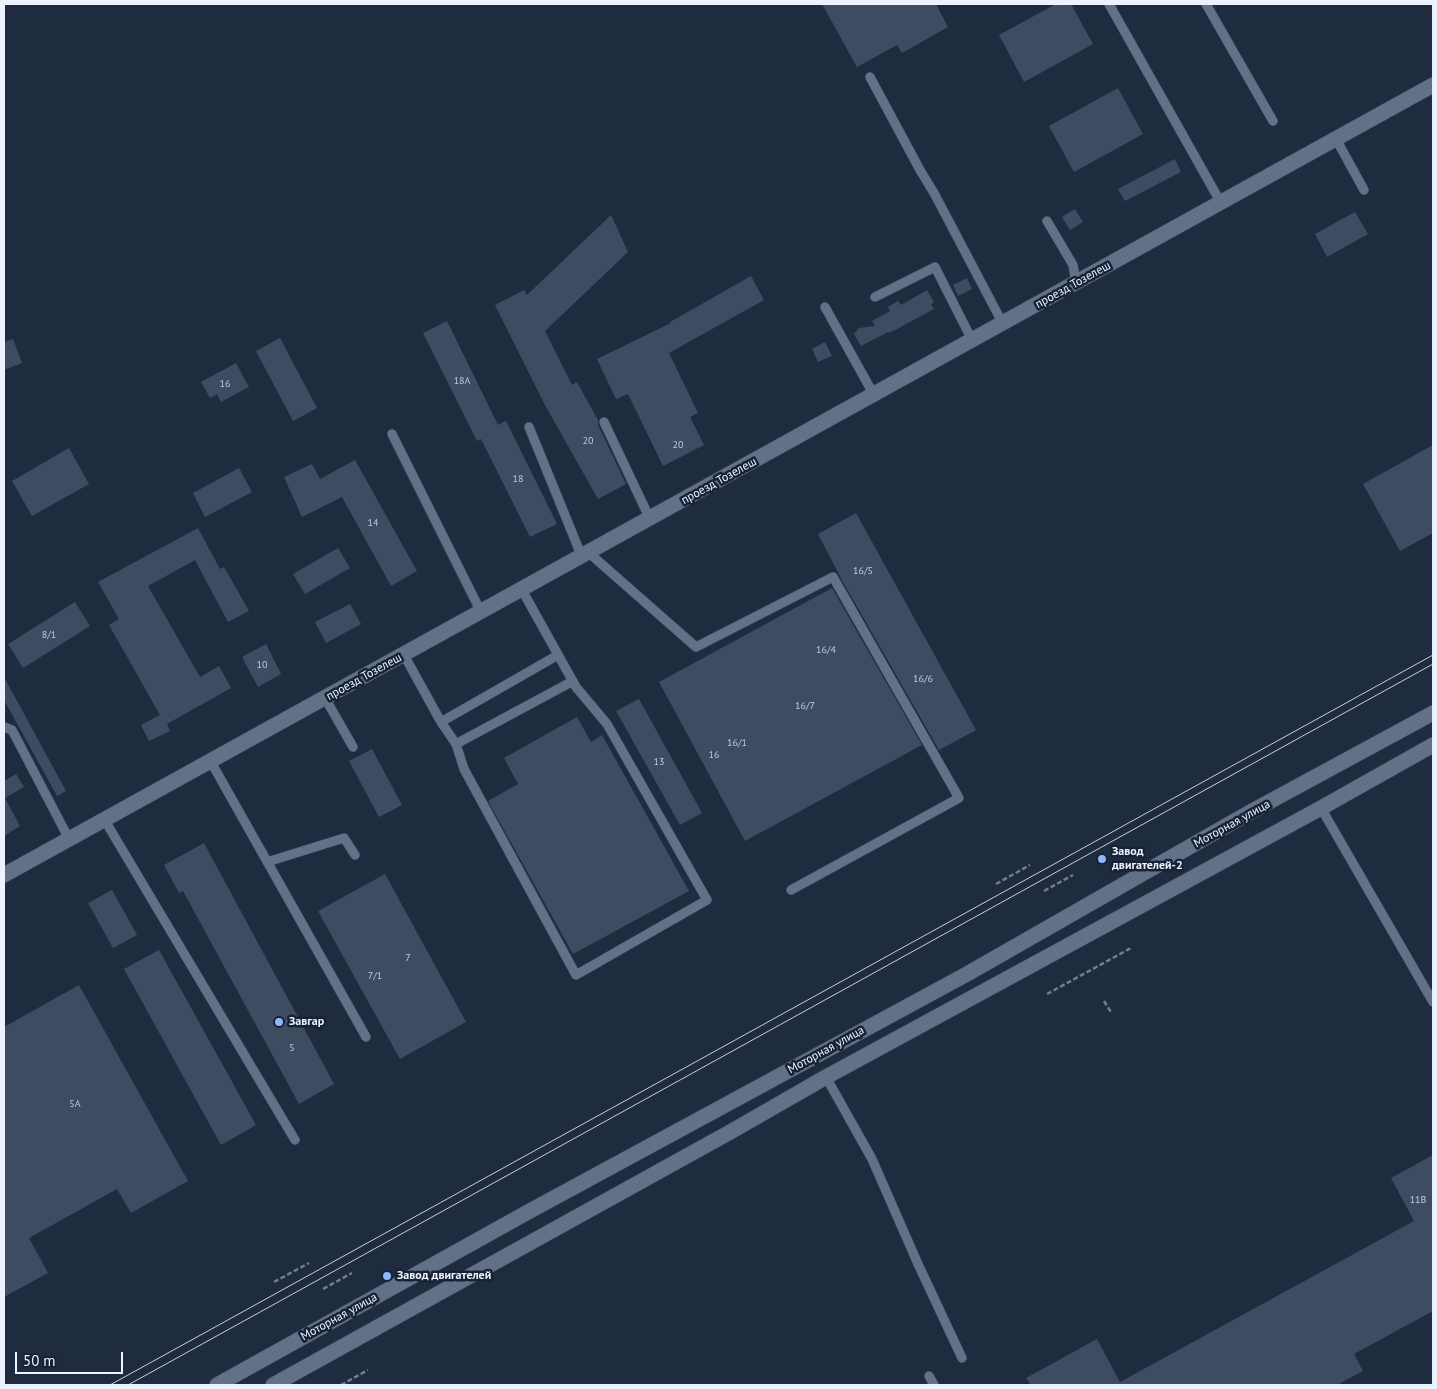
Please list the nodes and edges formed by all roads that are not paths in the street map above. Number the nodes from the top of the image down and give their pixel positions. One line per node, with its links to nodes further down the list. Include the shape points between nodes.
1 (1109, 4): 8 (lane)
2 (1206, 4): 5 (lane)
3 (870, 76): 13 (lane)
4 (1433, 85): 6 (main road, проезд Тозелеш)
5 (1273, 121)
6 (1336, 139): 7 (lane); 8 (main road, проезд Тозелеш)
7 (1364, 190)
8 (1221, 203): 10 (main road, проезд Тозелеш)
9 (1046, 221): 10 (lane, via 1073,265)
10 (1076, 283): 13 (main road, проезд Тозелеш)
11 (875, 297): 14 (lane, via 935,267)
12 (825, 307): 15 (lane)
13 (1003, 324): 14 (main road, проезд Тозелеш)
14 (972, 340): 15 (main road, проезд Тозелеш)
15 (874, 395): 19 (main road, проезд Тозелеш)
16 (604, 422): 19 (lane)
17 (529, 427): 20 (lane)
18 (392, 434): 22 (lane)
19 (650, 519): 20 (main road, проезд Тозелеш)
20 (585, 555): 21 (main road, проезд Тозелеш); 40 (lane, via 696,647 833,577 959,798)
21 (522, 590): 22 (main road, проезд Тозелеш); 24 (lane)
22 (481, 612): 23 (main road, проезд Тозелеш)
23 (404, 655): 26 (main road, проезд Тозелеш); 28 (lane)
24 (558, 655): 25 (lane); 28 (lane)
25 (573, 681): 30 (lane); 30 (lane, via 607,724 707,900 576,975 464,769)
26 (326, 698): 32 (lane); 33 (main road, проезд Тозелеш)
27 (1433, 713): 44 (main road, Моторная улица)
28 (442, 722): 30 (lane)
29 (4, 727): 36 (lane, via 12,730)
30 (456, 744)
31 (1433, 745): 34 (main road, Моторная улица)
32 (353, 747)
33 (211, 762): 35 (main road, проезд Тозелеш); 38 (lane)
34 (1321, 808): 41 (lane, via 1388,932); 43 (main road, Моторная улица)
35 (104, 819): 36 (main road, проезд Тозелеш); 46 (lane)
36 (69, 838): 39 (main road, проезд Тозелеш)
37 (355, 855): 38 (lane, via 344,838)
38 (267, 862): 42 (lane)
39 (4, 875)
40 (791, 890)
41 (1433, 1002)
42 (366, 1037)
43 (826, 1077): 45 (main road, Моторная улица); 47 (lane, via 872,1160)
44 (720, 1108): 45 (main road); 49 (main road, Моторная улица)
45 (732, 1131): 50 (main road, Моторная улица)
46 (295, 1140)
47 (962, 1358)
48 (929, 1376): 51 (lane)
49 (217, 1385)
50 (273, 1385)
51 (934, 1385)

